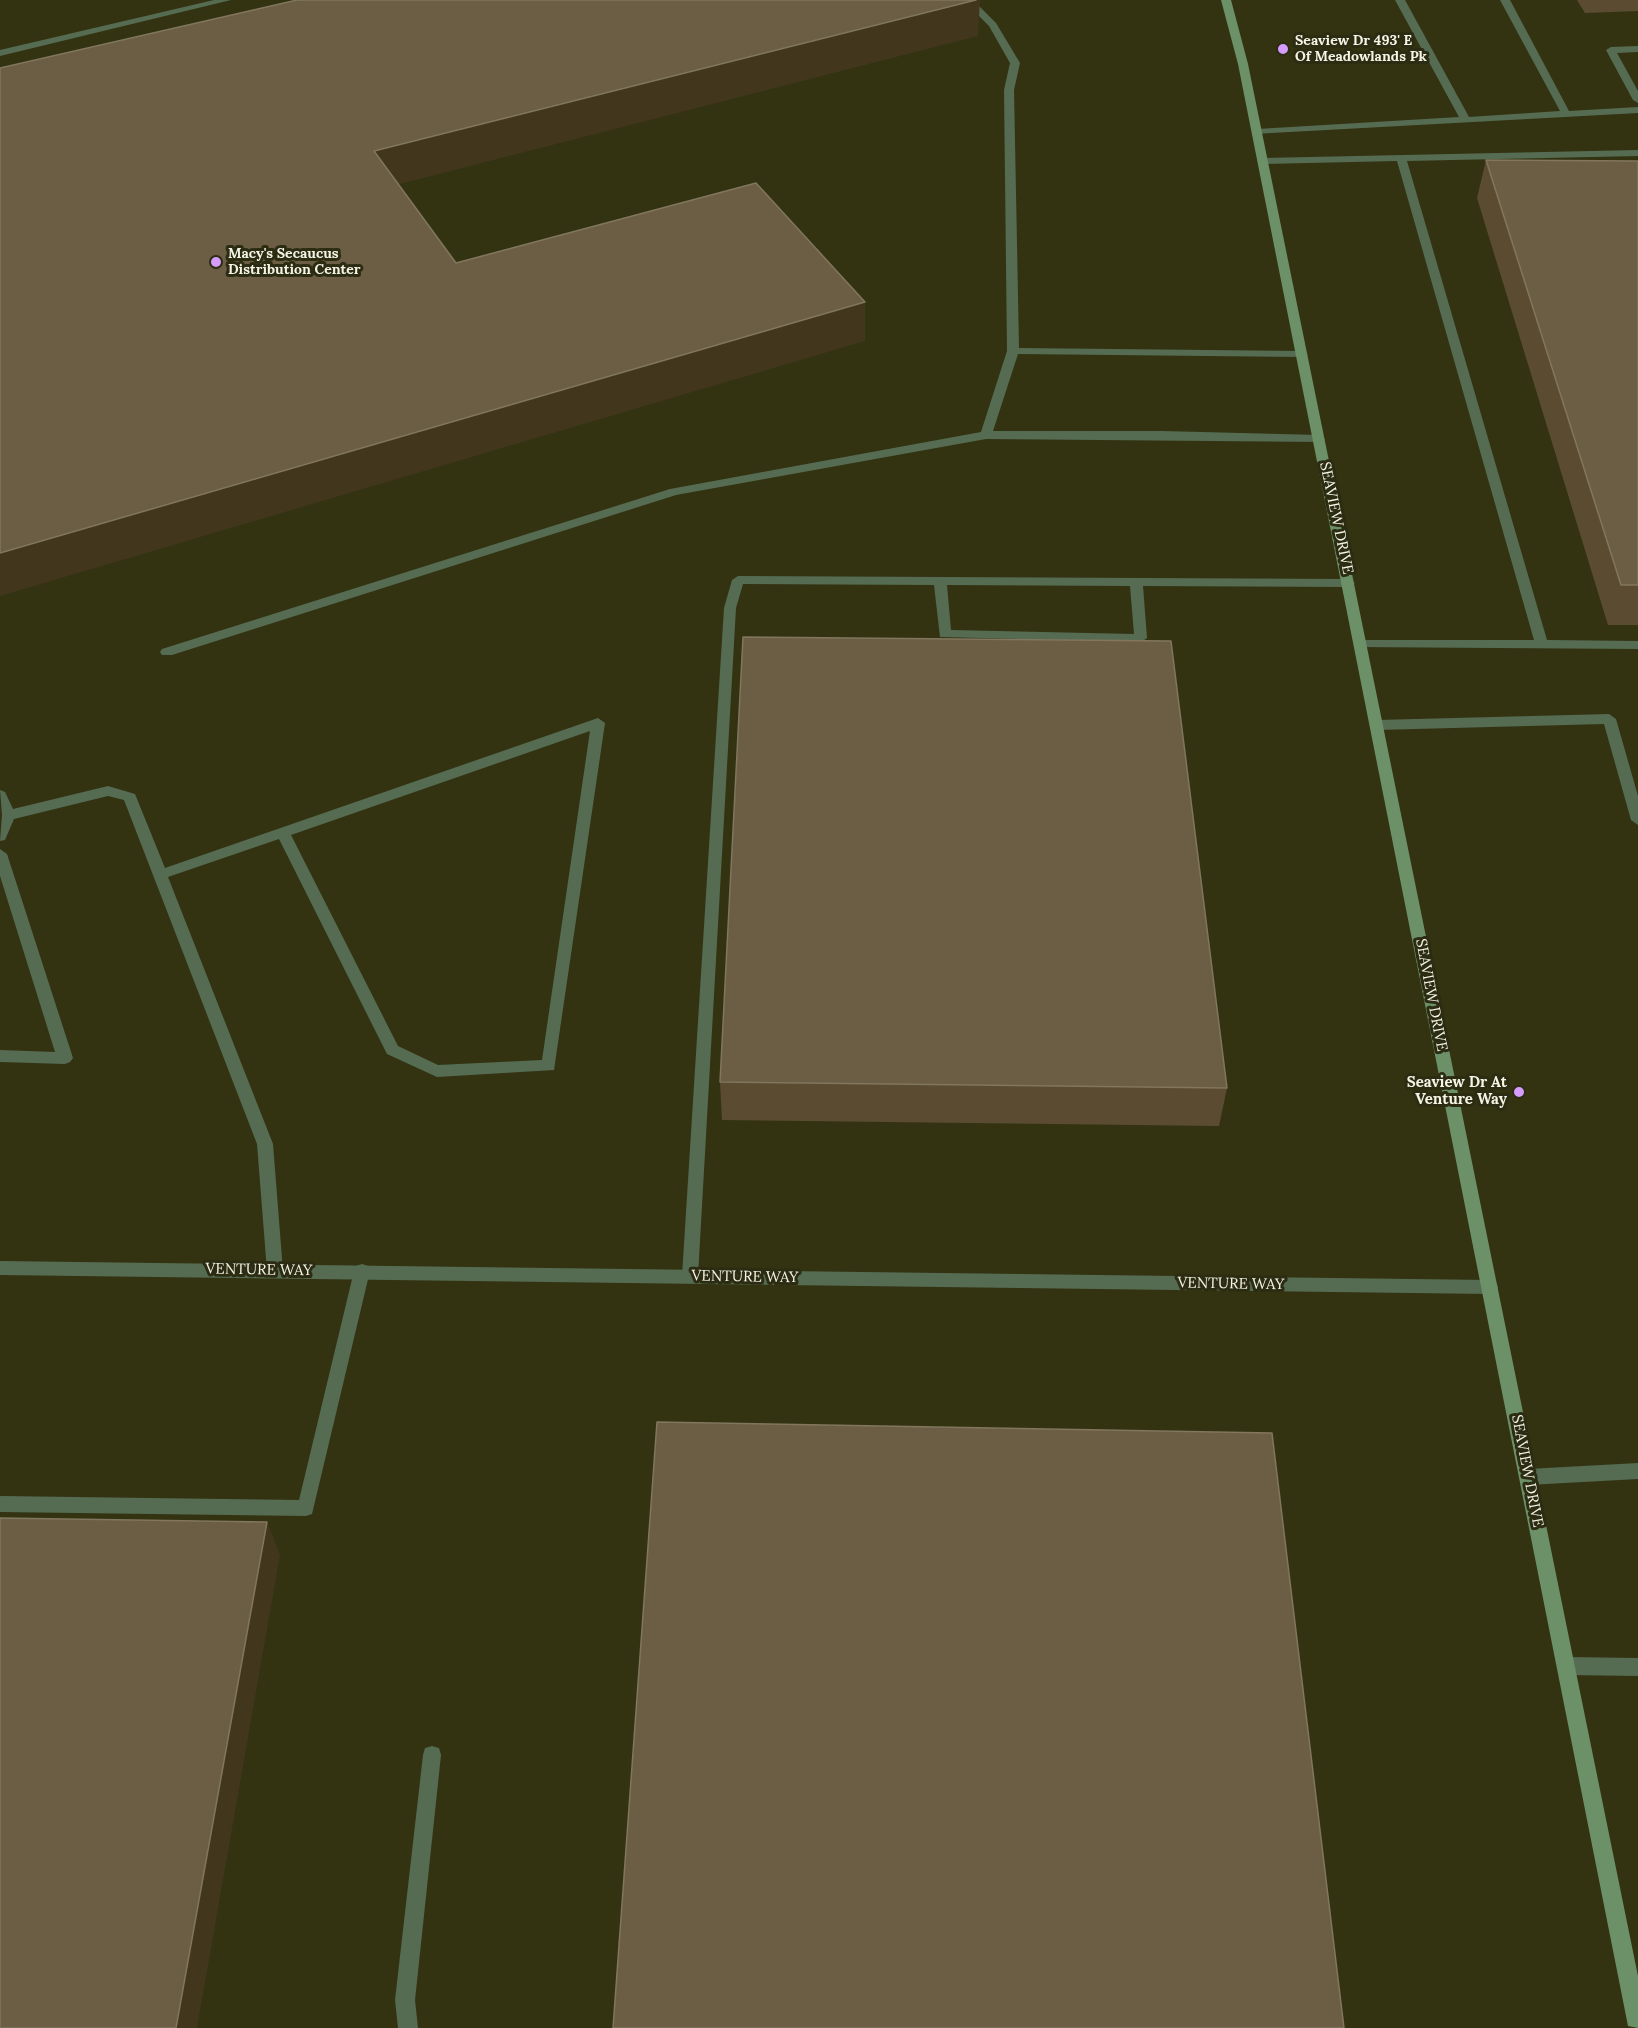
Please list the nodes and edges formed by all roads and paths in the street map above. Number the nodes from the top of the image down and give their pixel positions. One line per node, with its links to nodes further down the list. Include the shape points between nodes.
1 (226, 0): 7 (street)
2 (968, 0): 16 (street, via 993,25 1015,63 1009,90)
3 (1226, 0): 12 (main road, SEAVIEW DRIVE, via 1238,37)
4 (1400, 0): 11 (street)
5 (1505, 0): 10 (street)
6 (1638, 49): 8 (street, via 1611,51)
7 (0, 53)
8 (1638, 100)
9 (1638, 110): 10 (street)
10 (1566, 114): 11 (street)
11 (1466, 120): 12 (street)
12 (1257, 132): 15 (main road, SEAVIEW DRIVE)
13 (1638, 153): 14 (street)
14 (1401, 157): 15 (street); 24 (street)
15 (1263, 161): 17 (main road, SEAVIEW DRIVE)
16 (1013, 351): 17 (street); 18 (street)
17 (1302, 354): 19 (main road, SEAVIEW DRIVE)
18 (986, 435): 19 (street); 26 (street, via 674,492)
19 (1319, 439): 22 (main road, SEAVIEW DRIVE)
20 (940, 581): 21 (street); 21 (street, via 945,634 1141,638); 39 (street, via 738,580 730,608)
21 (1136, 582): 22 (street)
22 (1349, 583): 23 (main road, SEAVIEW DRIVE)
23 (1361, 644): 24 (street); 27 (main road, SEAVIEW DRIVE)
24 (1542, 644): 25 (street)
25 (1638, 645)
26 (167, 652)
27 (1377, 725): 30 (street, via 1609,719); 40 (main road, SEAVIEW DRIVE)
28 (0, 795): 29 (street)
29 (9, 815): 32 (street); 34 (street, via 108,790 130,797)
30 (1638, 820)
31 (284, 832): 31 (street, via 598,723 549,1066 437,1071 392,1050); 34 (street)
32 (0, 836)
33 (0, 854): 35 (street, via 65,1058)
34 (160, 875): 37 (street, via 265,1144)
35 (0, 1056)
36 (0, 1268): 37 (street, VENTURE WAY)
37 (275, 1270): 38 (street, VENTURE WAY)
38 (362, 1271): 39 (street, VENTURE WAY); 43 (street, via 306,1508)
39 (690, 1276): 40 (street, VENTURE WAY)
40 (1490, 1287): 42 (main road, SEAVIEW DRIVE)
41 (1638, 1471): 42 (street)
42 (1528, 1477): 44 (main road, SEAVIEW DRIVE)
43 (0, 1504)
44 (1566, 1666): 45 (street); 47 (main road, SEAVIEW DRIVE)
45 (1638, 1667)
46 (432, 1755): 48 (street, via 405,2000)
47 (1637, 2020)
48 (408, 2028)

